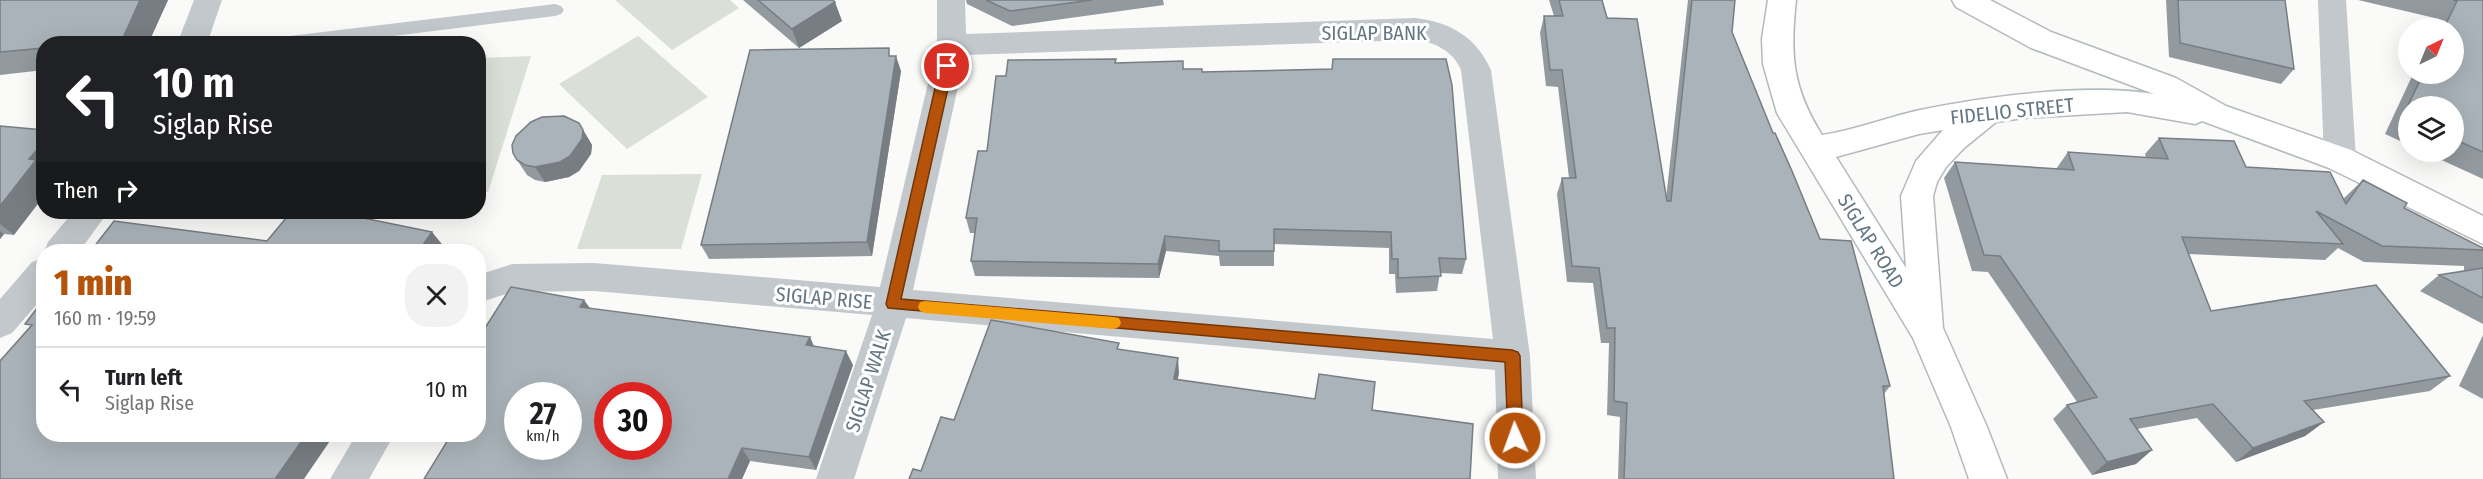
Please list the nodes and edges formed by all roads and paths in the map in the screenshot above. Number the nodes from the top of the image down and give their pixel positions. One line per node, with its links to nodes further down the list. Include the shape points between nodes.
1 (208, 0): 9 (street)
2 (951, 0): 11 (street, SIGLAP WALK)
3 (1782, 0): 16 (street, SIGLAP ROAD, via 1777,39 1780,75 1792,113)
4 (1966, 0): 8 (street, FIDELIO STREET)
5 (1985, 0): 8 (street)
6 (2332, 0): 17 (street)
7 (555, 10): 10 (lane)
8 (2010, 23): 12 (street, FIDELIO STREET, via 2041,40)
9 (195, 36)
10 (339, 36)
11 (952, 45): 23 (street, SIGLAP WALK); 26 (street, SIGLAP BANK, via 1415,29 1448,37 1466,51 1476,70)
12 (2121, 70): 13 (street, via 2142,79 2151,88 2148,96); 15 (street, FIDELIO STREET, via 2165,86)
13 (2127, 101): 14 (street, FIDELIO STREET, via 2023,106); 15 (street, FIDELIO STREET)
14 (1988, 112): 16 (street, FIDELIO STREET, via 1918,122 1849,143); 25 (street, via 1935,156 1920,177 1917,196)
15 (2215, 114): 17 (street, FIDELIO STREET)
16 (1812, 148): 25 (street, SIGLAP ROAD)
17 (2340, 159): 19 (street, FIDELIO STREET)
18 (86, 219): 20 (street)
19 (2483, 231)
20 (66, 244)
21 (36, 281): 24 (street)
22 (487, 286): 23 (street, SIGLAP RISE, via 533,276 594,276)
23 (893, 304): 26 (street, SIGLAP RISE); 29 (street, SIGLAP WALK)
24 (0, 323)
25 (1927, 331): 31 (street, SIGLAP ROAD)
26 (1512, 356): 30 (street, SIGLAP BANK)
27 (372, 442): 28 (street)
28 (349, 479)
29 (835, 479)
30 (1516, 479)
31 (1988, 479)

